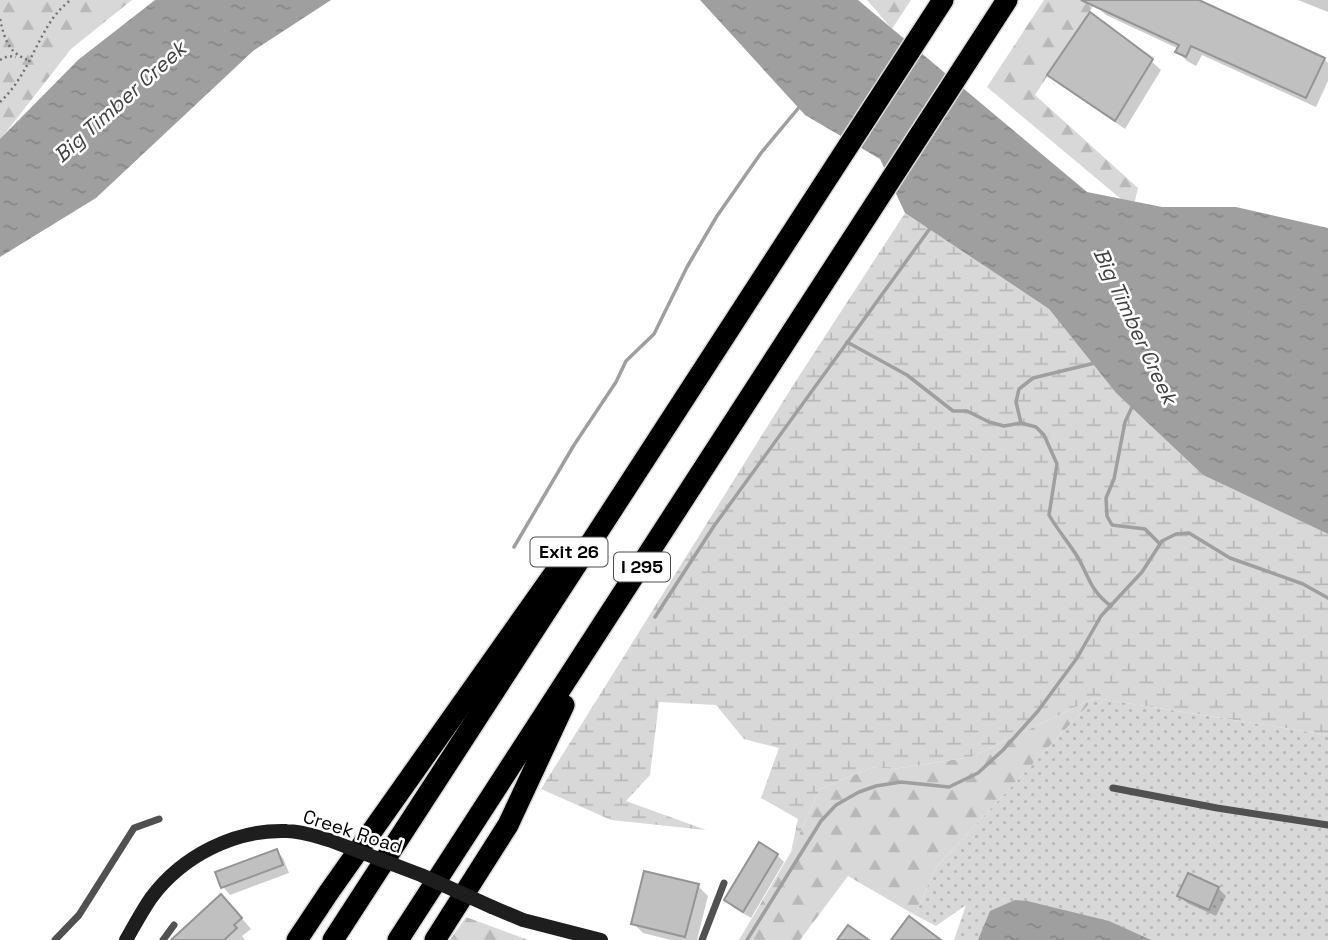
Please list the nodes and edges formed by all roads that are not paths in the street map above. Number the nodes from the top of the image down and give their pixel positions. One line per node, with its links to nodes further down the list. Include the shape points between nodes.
1 (943, 0): 3 (highway, I 295)
2 (1007, 0): 4 (highway, I 295)
3 (757, 286): 13 (highway, Exit 26); 14 (highway, I 295)
4 (610, 616): 15 (highway, I 295); 16 (highway, via 509,825)
5 (1113, 788): 7 (lane)
6 (159, 819): 10 (lane, via 134,828 79,915)
7 (1328, 825)
8 (724, 883): 18 (lane)
9 (174, 925): 12 (lane)
10 (55, 940)
11 (126, 940): 17 (street, Creek Road, bridge, via 159,889 185,864 240,836 273,831 329,840 523,920)
12 (163, 940)
13 (298, 940)
14 (332, 940)
15 (398, 940)
16 (435, 940)
17 (601, 940)
18 (702, 940)

